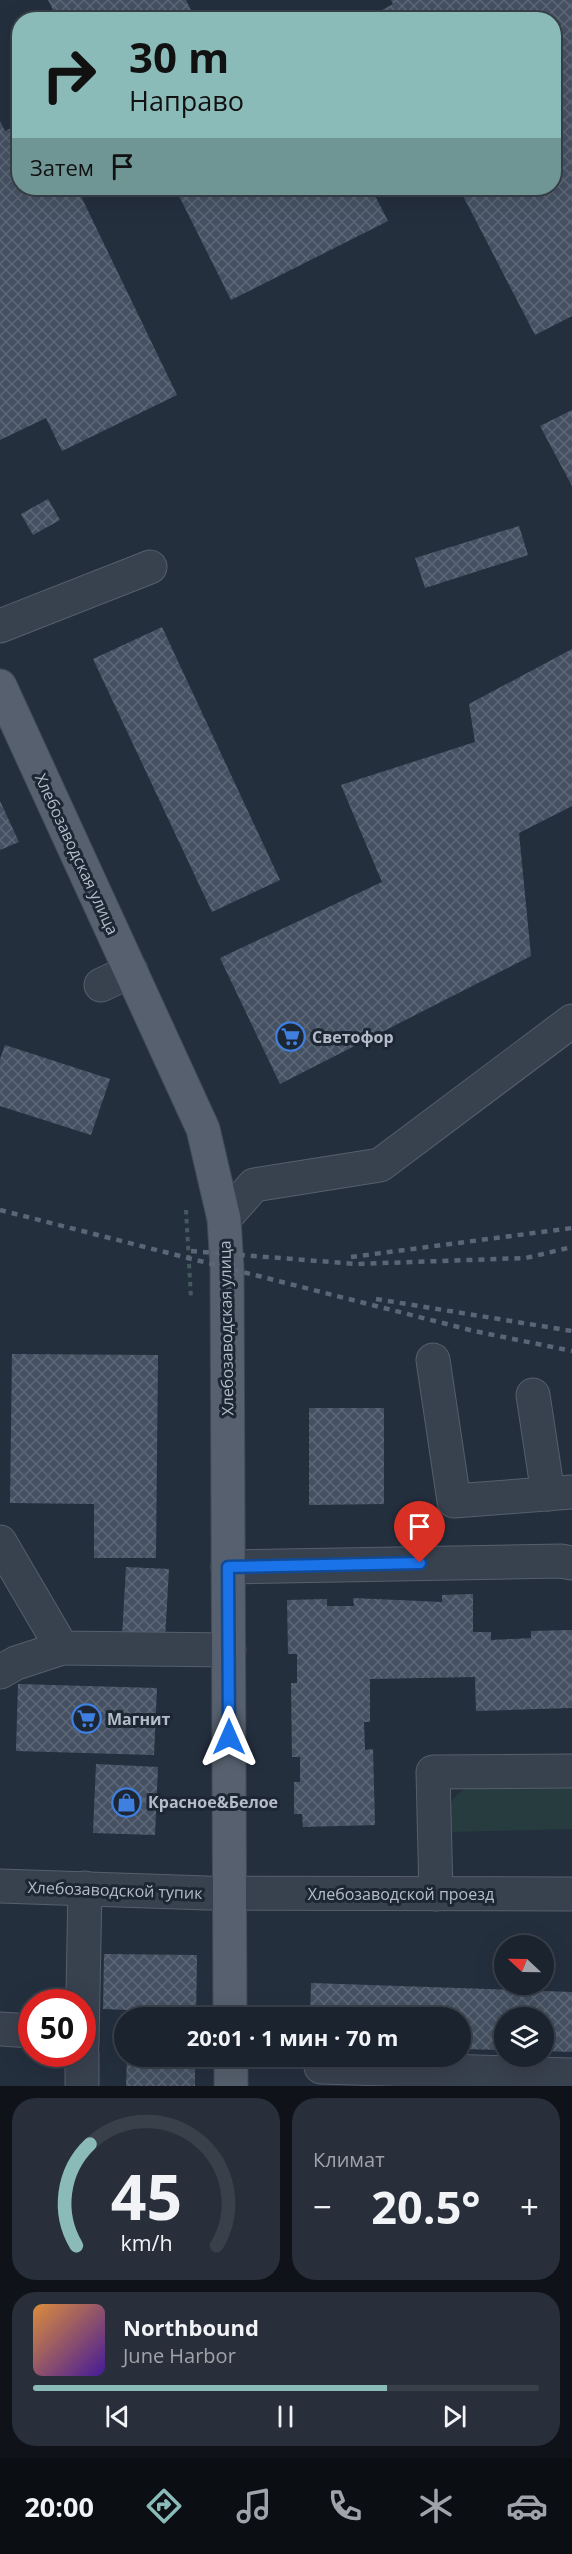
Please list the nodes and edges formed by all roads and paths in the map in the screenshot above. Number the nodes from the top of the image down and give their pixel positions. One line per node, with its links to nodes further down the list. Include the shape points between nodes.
1 (150, 567): 2 (street)
2 (0, 626)
3 (0, 686): 4 (main road, Хлебозаводская улица)
4 (131, 971): 5 (street); 8 (main road, Хлебозаводская улица, via 203,1129)
5 (101, 985)
6 (572, 1021): 8 (street, via 380,1165 254,1185)
7 (185, 1207): 9 (path)
8 (224, 1219): 15 (main road, Хлебозаводская улица)
9 (192, 1306)
10 (433, 1360): 12 (street, via 454,1501)
11 (533, 1395): 12 (street)
12 (560, 1493)
13 (0, 1542): 16 (street)
14 (572, 1563): 15 (street)
15 (228, 1567): 17 (main road, Хлебозаводская улица)
16 (62, 1648): 17 (street); 18 (street)
17 (229, 1650): 22 (main road, Хлебозаводская улица)
18 (0, 1672)
19 (572, 1771): 23 (street, via 433,1772)
20 (0, 1886): 21 (street, Хлебозаводской тупик)
21 (85, 1888): 22 (street, Хлебозаводской тупик); 25 (street)
22 (230, 1893): 23 (street, Хлебозаводской проезд); 26 (main road, Хлебозаводская улица)
23 (436, 1894): 24 (street, Хлебозаводской проезд)
24 (572, 1894)
25 (84, 1989)
26 (230, 2007)
27 (0, 2029): 28 (street)
28 (18, 2030)
29 (82, 2067): 33 (street)
30 (231, 2067): 34 (main road)
31 (321, 2067): 32 (street)
32 (572, 2075)
33 (82, 2086)
34 (231, 2086)

